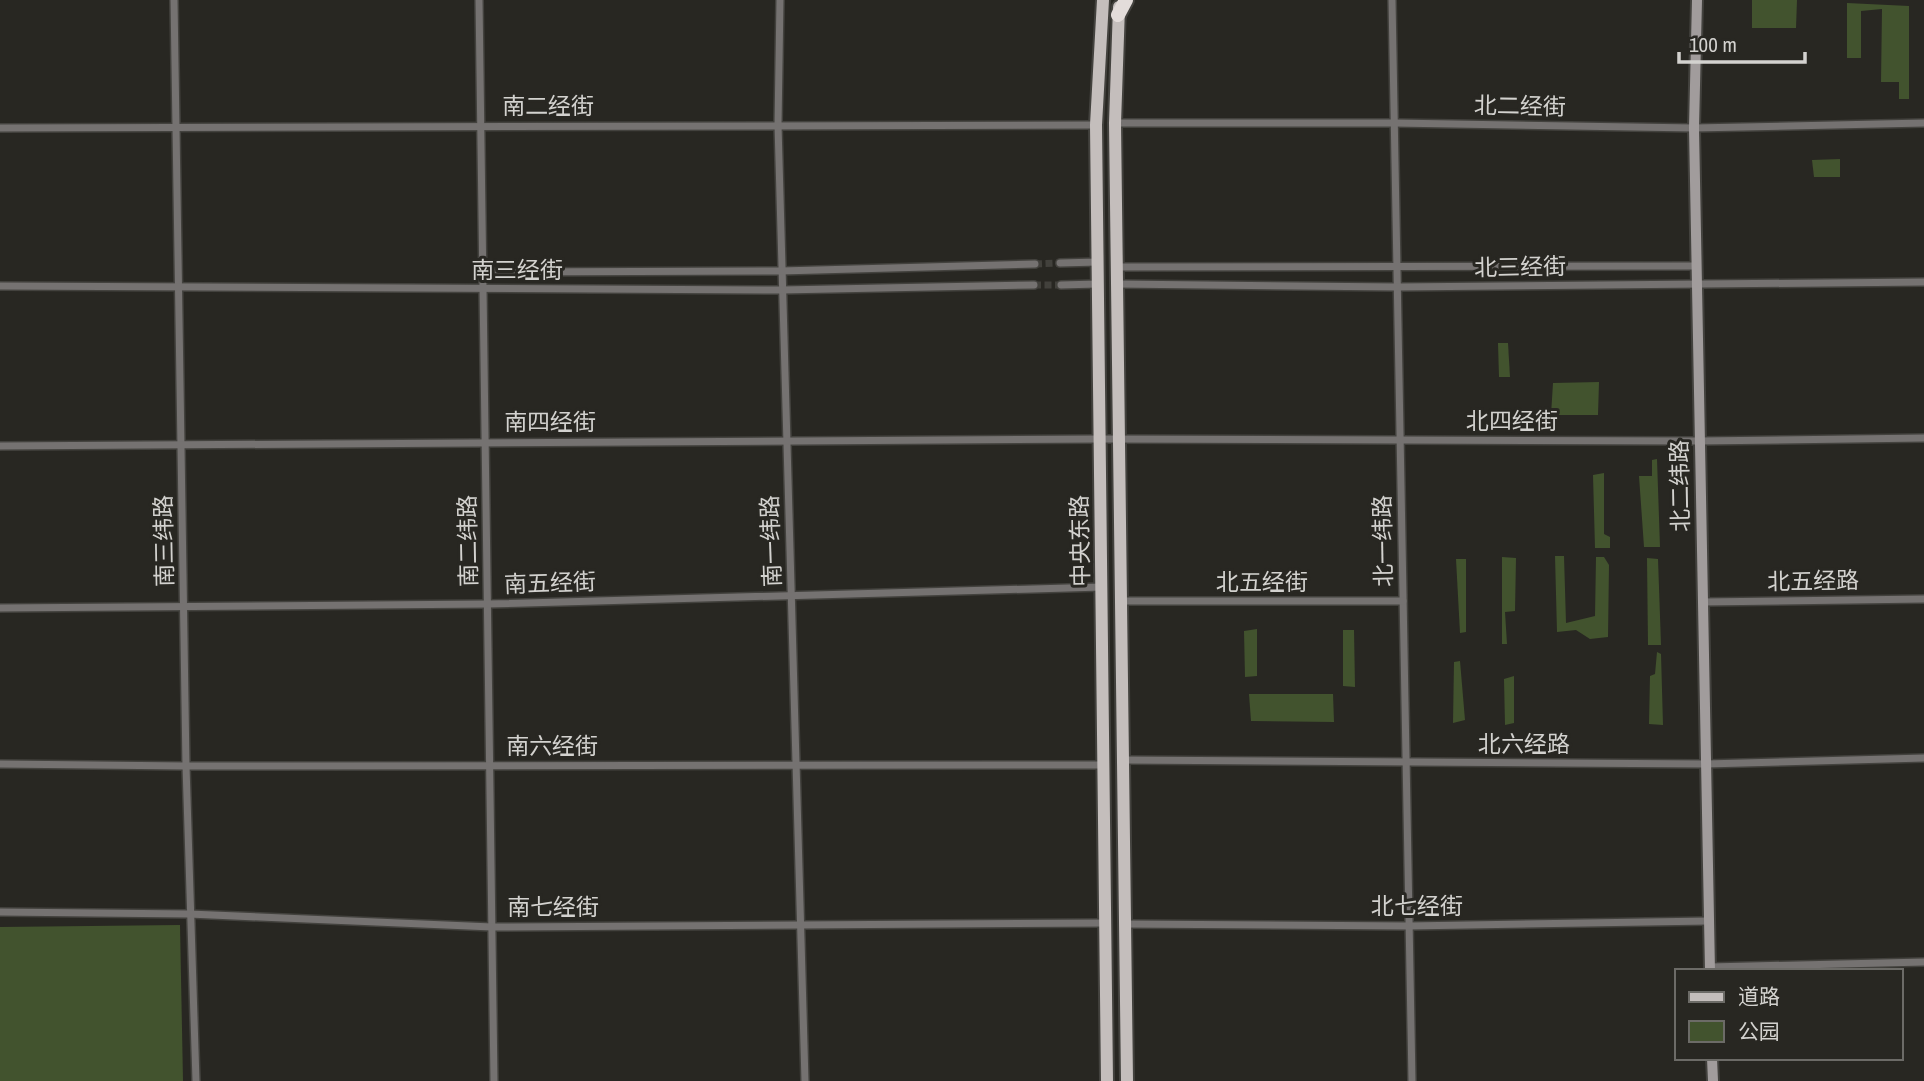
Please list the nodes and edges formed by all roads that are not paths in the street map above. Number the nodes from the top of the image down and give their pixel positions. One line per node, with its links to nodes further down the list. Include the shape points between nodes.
1 (174, 0): 17 (street, 南三纬路)
2 (479, 0): 14 (street, 南二纬路)
3 (780, 0): 15 (street, 南一纬路)
4 (1092, 0): 10 (main road)
5 (1103, 0): 10 (main road, 中央东路)
6 (1126, 0): 9 (highway)
7 (1392, 0): 13 (street, 北一纬路)
8 (1697, 0): 19 (street, 北二纬路)
9 (1119, 7): 12 (main road, 中央东路)
10 (1102, 18): 16 (main road, 中央东路)
11 (1924, 122): 19 (street, 北二经街)
12 (1115, 123): 13 (street, 北二经街); 25 (main road, 中央东路)
13 (1395, 123): 19 (street, 北二经街); 24 (street, 北一纬路)
14 (481, 125): 15 (street, 南二经街); 17 (street, 南二经街); 27 (street, 南二纬路)
15 (778, 125): 16 (street, 南二经街); 26 (street, 南一纬路)
16 (1096, 125): 20 (main road, 中央东路)
17 (176, 127): 18 (street, 南二经街); 35 (street, 南三纬路)
18 (0, 128)
19 (1694, 128): 23 (street, 北二纬路)
20 (1098, 262): 22 (street); 29 (main road, 中央东路)
21 (1035, 264): 26 (street)
22 (1060, 264)
23 (1697, 265): 24 (street); 31 (street, 北二纬路)
24 (1397, 266): 25 (street); 36 (street, 北一纬路)
25 (1117, 267): 30 (main road, 中央东路)
26 (781, 271): 27 (street); 38 (street, 南一纬路)
27 (483, 272): 37 (street, 南二纬路)
28 (1924, 282): 31 (street, 北三经街)
29 (1097, 284): 33 (street); 40 (main road, 中央东路)
30 (1117, 284): 36 (street, 北三经街); 41 (main road, 中央东路)
31 (1697, 284): 36 (street, 北三经街); 44 (street, 北二纬路)
32 (1034, 285): 38 (street, 南三经街)
33 (1061, 285)
34 (0, 286): 35 (street, 南三经街)
35 (179, 286): 37 (street, 南三经街); 46 (street, 南三纬路)
36 (1398, 287): 43 (street, 北一纬路)
37 (484, 290): 38 (street, 南三经街); 45 (street, 南二纬路)
38 (782, 290): 42 (street, 南一纬路)
39 (1924, 438): 44 (street, 北四经街)
40 (1100, 439): 41 (street, 北四经街); 42 (street, 南四经街); 48 (main road, 中央东路)
41 (1119, 439): 43 (street, 北四经街); 51 (main road, 中央东路)
42 (787, 440): 45 (street, 南四经街); 49 (street, 南一纬路)
43 (1400, 440): 44 (street, 北四经街); 52 (street, 北一纬路)
44 (1700, 441): 53 (street, 北二纬路)
45 (486, 442): 46 (street, 南四经街); 54 (street, 南二纬路)
46 (182, 445): 47 (street, 南四经街); 55 (street, 南三纬路)
47 (0, 446)
48 (1102, 587): 49 (street, 南五经街); 63 (main road, 中央东路)
49 (791, 596): 54 (street, 南五经街); 61 (street, 南一纬路)
50 (1924, 599): 53 (street, 北五经路)
51 (1121, 601): 52 (street, 北五经街); 58 (main road, 中央东路)
52 (1403, 601): 59 (street, 北一纬路)
53 (1703, 602): 62 (street, 北二纬路)
54 (488, 604): 55 (street, 南五经街); 65 (street, 南二纬路)
55 (185, 606): 56 (street, 南五经街); 64 (street, 南三纬路)
56 (0, 608)
57 (1924, 758): 62 (street, 北六经路)
58 (1123, 760): 59 (street, 北六经路); 70 (main road, 中央东路)
59 (1406, 763): 62 (street, 北六经路); 72 (street, 北一纬路)
60 (0, 764): 64 (street, 南六经街)
61 (796, 764): 63 (street, 南六经街); 65 (street, 南六经街); 71 (street, 南一纬路)
62 (1706, 764): 68 (street, 北二纬路)
63 (1104, 765): 69 (main road, 中央东路)
64 (186, 766): 65 (street, 南六经街); 67 (street, 南三纬路)
65 (490, 766): 73 (street, 南二纬路)
66 (0, 912): 67 (street, 南七经街)
67 (189, 914): 73 (street, 南七经街); 77 (street, 南三纬路)
68 (1709, 920): 72 (street, 北七经街); 75 (street, 北二纬路)
69 (1106, 923): 71 (street, 南七经街); 80 (main road, 中央东路)
70 (1125, 924): 72 (street, 北七经街); 81 (main road, 中央东路)
71 (801, 925): 73 (street, 南七经街); 79 (street, 南一纬路)
72 (1409, 926): 82 (street, 北一纬路)
73 (492, 927): 78 (street, 南二纬路)
74 (1924, 962): 75 (street)
75 (1710, 969)
76 (1712, 1060): 83 (street)
77 (196, 1081)
78 (494, 1081)
79 (805, 1081)
80 (1107, 1081)
81 (1127, 1081)
82 (1412, 1081)
83 (1713, 1081)

